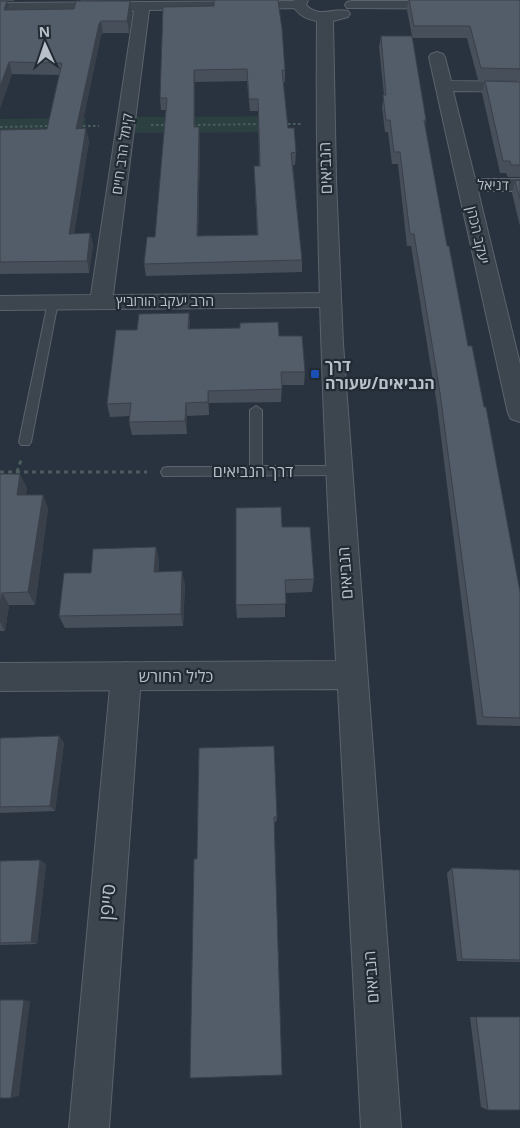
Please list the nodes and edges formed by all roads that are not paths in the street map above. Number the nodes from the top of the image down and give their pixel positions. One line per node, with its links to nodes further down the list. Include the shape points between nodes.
1 (41, 3): 6 (street); 7 (street)
2 (170, 3): 3 (street); 6 (street)
3 (300, 3): 8 (street, via 304,12)
4 (350, 3): 5 (street); 8 (street, via 349,11 344,14)
5 (520, 5)
6 (142, 6): 17 (street, קימל הרב חיים)
7 (0, 7)
8 (325, 17): 14 (street, הנביאים, via 324,124)
9 (437, 57): 10 (street, יעקב הכהן)
10 (444, 86): 11 (street); 12 (street, יעקב הכהן)
11 (520, 87)
12 (467, 185): 13 (street, דניאל); 18 (street, יעקב הכהן)
13 (520, 185)
14 (329, 300): 17 (street, הרב יעקב הורוביץ); 22 (street, הנביאים)
15 (0, 302): 16 (street, הרב יעקב הורוביץ)
16 (53, 302): 17 (street, הרב יעקב הורוביץ); 21 (lane)
17 (101, 302)
18 (510, 324): 20 (street, יעקב הכהן)
19 (256, 410): 24 (lane)
20 (520, 412)
21 (25, 442)
22 (338, 471): 24 (lane, דרך הנביאים); 25 (street, הנביאים)
23 (167, 472): 24 (lane, דרך הנביאים)
24 (256, 472)
25 (352, 675): 26 (street, כליל החורש); 29 (street, הנביאים)
26 (126, 676): 27 (street, כליל החורש); 28 (street, סייפן)
27 (0, 677)
28 (88, 1128)
29 (381, 1128)

